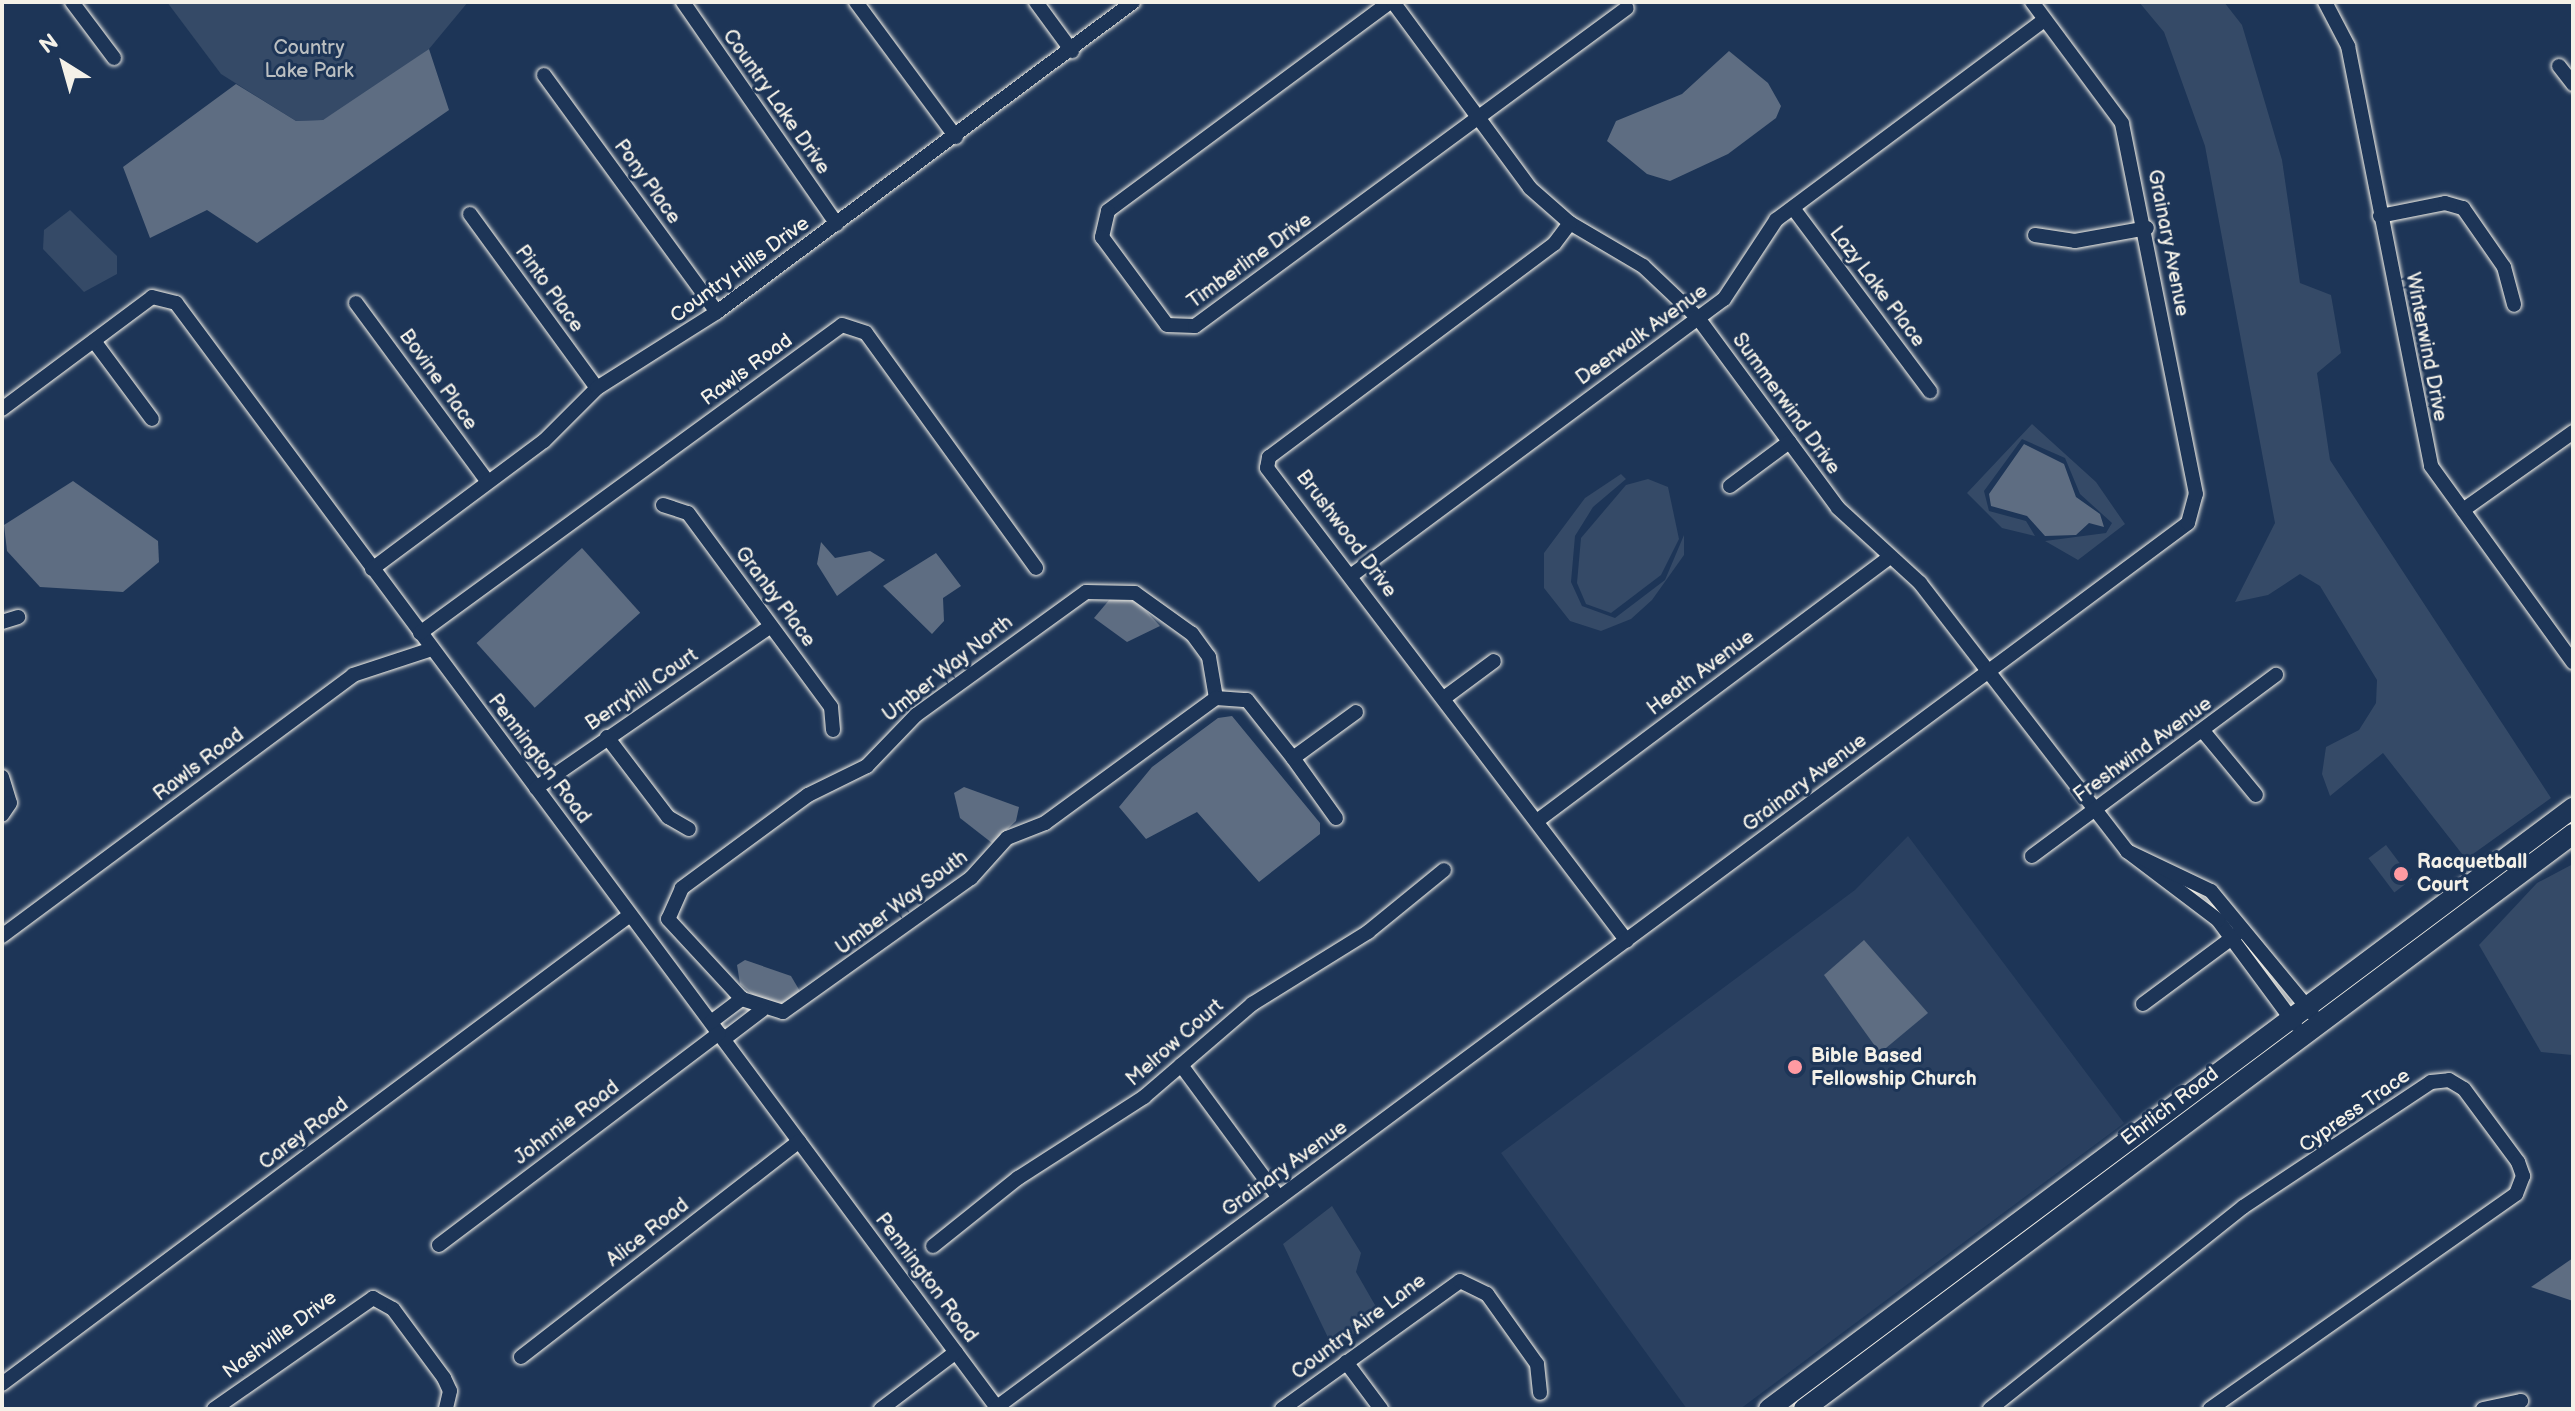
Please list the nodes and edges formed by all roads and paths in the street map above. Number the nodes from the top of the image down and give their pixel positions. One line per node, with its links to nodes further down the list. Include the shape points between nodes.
1 (72, 2): 12 (street)
2 (683, 2): 22 (street, Country Lake Drive)
3 (856, 2): 17 (street)
4 (1036, 2): 11 (street)
5 (1133, 2): 11 (street, Country Hills Drive)
6 (1392, 2): 16 (street, Summerwind Drive); 16 (street, Timberline Drive, via 1108,211 1102,237 1167,325 1195,326)
7 (2032, 2): 10 (street, Grainary Avenue)
8 (2325, 2): 20 (street, Winterwind Drive, via 2348,46)
9 (1627, 8): 16 (street, Timberline Drive)
10 (2044, 20): 18 (street, Deerwalk Avenue); 23 (street, Grainary Avenue, via 2122,123)
11 (1072, 51): 17 (street, Country Hills Drive)
12 (114, 58)
13 (2559, 66): 15 (street)
14 (544, 75): 27 (street, Pony Place)
15 (2573, 84)
16 (1478, 118): 21 (street, Summerwind Drive, via 1530,188)
17 (956, 137): 22 (street, Country Hills Drive)
18 (1793, 208): 28 (street, Deerwalk Avenue, via 1760,235 1736,286); 31 (street, Lazy Lake Place)
19 (470, 214): 30 (street, Pinto Place)
20 (2380, 216): 26 (street, via 2445,203 2463,208 2504,267); 39 (street, Winterwind Drive, via 2421,431 2431,466)
21 (1570, 223): 28 (street, Summerwind Drive, via 1643,266); 43 (street, Brushwood Drive, via 1554,244 1269,457 1267,468)
22 (837, 224): 27 (street, Country Hills Drive)
23 (2147, 228): 24 (street, via 2075,241); 51 (street, Grainary Avenue, via 2196,494 2188,523)
24 (2035, 235)
25 (356, 303): 36 (street, Bovine Place)
26 (2514, 305)
27 (717, 312): 30 (street, Country Hills Drive)
28 (1698, 318): 35 (street, Summerwind Drive); 43 (street, Deerwalk Avenue)
29 (94, 341): 32 (street, Pennington Road); 33 (street); 42 (street, Pennington Road, via 152,297 176,303)
30 (597, 388): 36 (street, Country Hills Drive, via 544,441)
31 (1930, 391)
32 (2, 409)
33 (152, 419)
34 (2573, 432): 39 (street)
35 (1789, 442): 37 (street); 40 (street, Summerwind Drive, via 1838,508)
36 (487, 481): 42 (street, Country Hills Drive)
37 (1730, 486)
38 (663, 505): 46 (street, Granby Place, via 688,513)
39 (2463, 510): 50 (street, Winterwind Drive)
40 (1890, 557): 51 (street, Summerwind Drive, via 1920,583); 67 (street, Heath Avenue)
41 (1036, 568): 47 (street, Rawls Road, via 866,333 842,325)
42 (372, 569): 47 (street, Pennington Road)
43 (1352, 575): 54 (street, Brushwood Drive)
44 (18, 617): 45 (street)
45 (2, 622)
46 (771, 626): 56 (street, Granby Place, via 831,707); 58 (street, Berryhill Court)
47 (420, 633): 48 (street, Pennington Road)
48 (432, 649): 61 (street, Pennington Road); 75 (street, Rawls Road, via 353,675)
49 (1494, 661): 54 (street)
50 (2573, 662)
51 (1987, 672): 64 (street, Summerwind Drive); 77 (street, Grainary Avenue)
52 (2276, 675): 57 (street, Freshwind Avenue)
53 (1216, 698): 59 (street, via 1247,700); 78 (street, Umber Way North, via 1201,644 1148,599 1103,588 1071,599 916,715 867,766 808,795 674,897 673,930); 80 (street, Umber Way South, via 1045,823 1007,838 971,878 800,1006)
54 (1444, 698): 67 (street, Brushwood Drive)
55 (1356, 712): 59 (street)
56 (833, 730)
57 (2203, 731): 62 (street); 64 (street, Freshwind Avenue)
58 (607, 737): 61 (street, Berryhill Court); 68 (street, via 668,817)
59 (1293, 758): 66 (street)
60 (2, 777): 65 (street, via 10,803)
61 (536, 788): 73 (street, Pennington Road)
62 (2256, 795)
63 (2573, 808): 81 (main road, Ehrlich Road)
64 (2092, 812): 70 (street, Summerwind Drive); 71 (street, Freshwind Avenue)
65 (2, 815)
66 (1336, 818)
67 (1537, 821): 77 (street, Brushwood Drive)
68 (689, 829)
69 (2573, 834): 82 (main road, Ehrlich Road)
70 (2127, 851): 74 (street, Summerwind Drive, via 2195,880); 76 (street, Summerwind Drive, via 2205,908)
71 (2032, 856)
72 (1444, 870): 84 (street, Melrow Court, via 1368,932 1252,1004)
73 (630, 915): 83 (street, Pennington Road); 92 (street, Carey Road)
74 (2246, 927): 76 (street); 81 (street, Summerwind Drive)
75 (2, 936)
76 (2231, 938): 79 (street); 81 (street, Summerwind Drive)
77 (1627, 941): 86 (street, Grainary Avenue)
78 (742, 999): 80 (street); 83 (street)
79 (2143, 1004)
80 (762, 1010): 83 (street)
81 (2297, 1010): 82 (street, Summerwind Drive); 101 (main road, Ehrlich Road)
82 (2311, 1029): 102 (main road, Ehrlich Road)
83 (718, 1031): 85 (street, Pennington Road); 87 (street, Johnnie Road)
84 (1181, 1065): 86 (street); 88 (street, Melrow Court)
85 (799, 1141): 89 (street, Pennington Road); 90 (street, Alice Road)
86 (1279, 1198): 95 (street, Grainary Avenue)
87 (439, 1245)
88 (933, 1246)
89 (956, 1352): 95 (street, Pennington Road); 98 (street)
90 (521, 1357)
91 (1346, 1362): 93 (street, Country Aire Lane, via 1460,1281 1487,1294 1537,1364); 99 (street, Country Aire Lane); 100 (street)
92 (2, 1384)
93 (1540, 1393)
94 (2521, 1401): 105 (street)
95 (997, 1408)
96 (214, 1409): 97 (street, Nashville Drive, via 373,1298 393,1309 444,1378 450,1391)
97 (446, 1409)
98 (881, 1409)
99 (1282, 1409)
100 (1381, 1409)
101 (1769, 1409)
102 (1804, 1409)
103 (1990, 1409): 104 (street, Cypress Trace, via 2243,1207 2431,1082 2449,1080 2464,1089 2518,1162 2523,1176 2516,1194)
104 (2210, 1409)
105 (2483, 1409)

